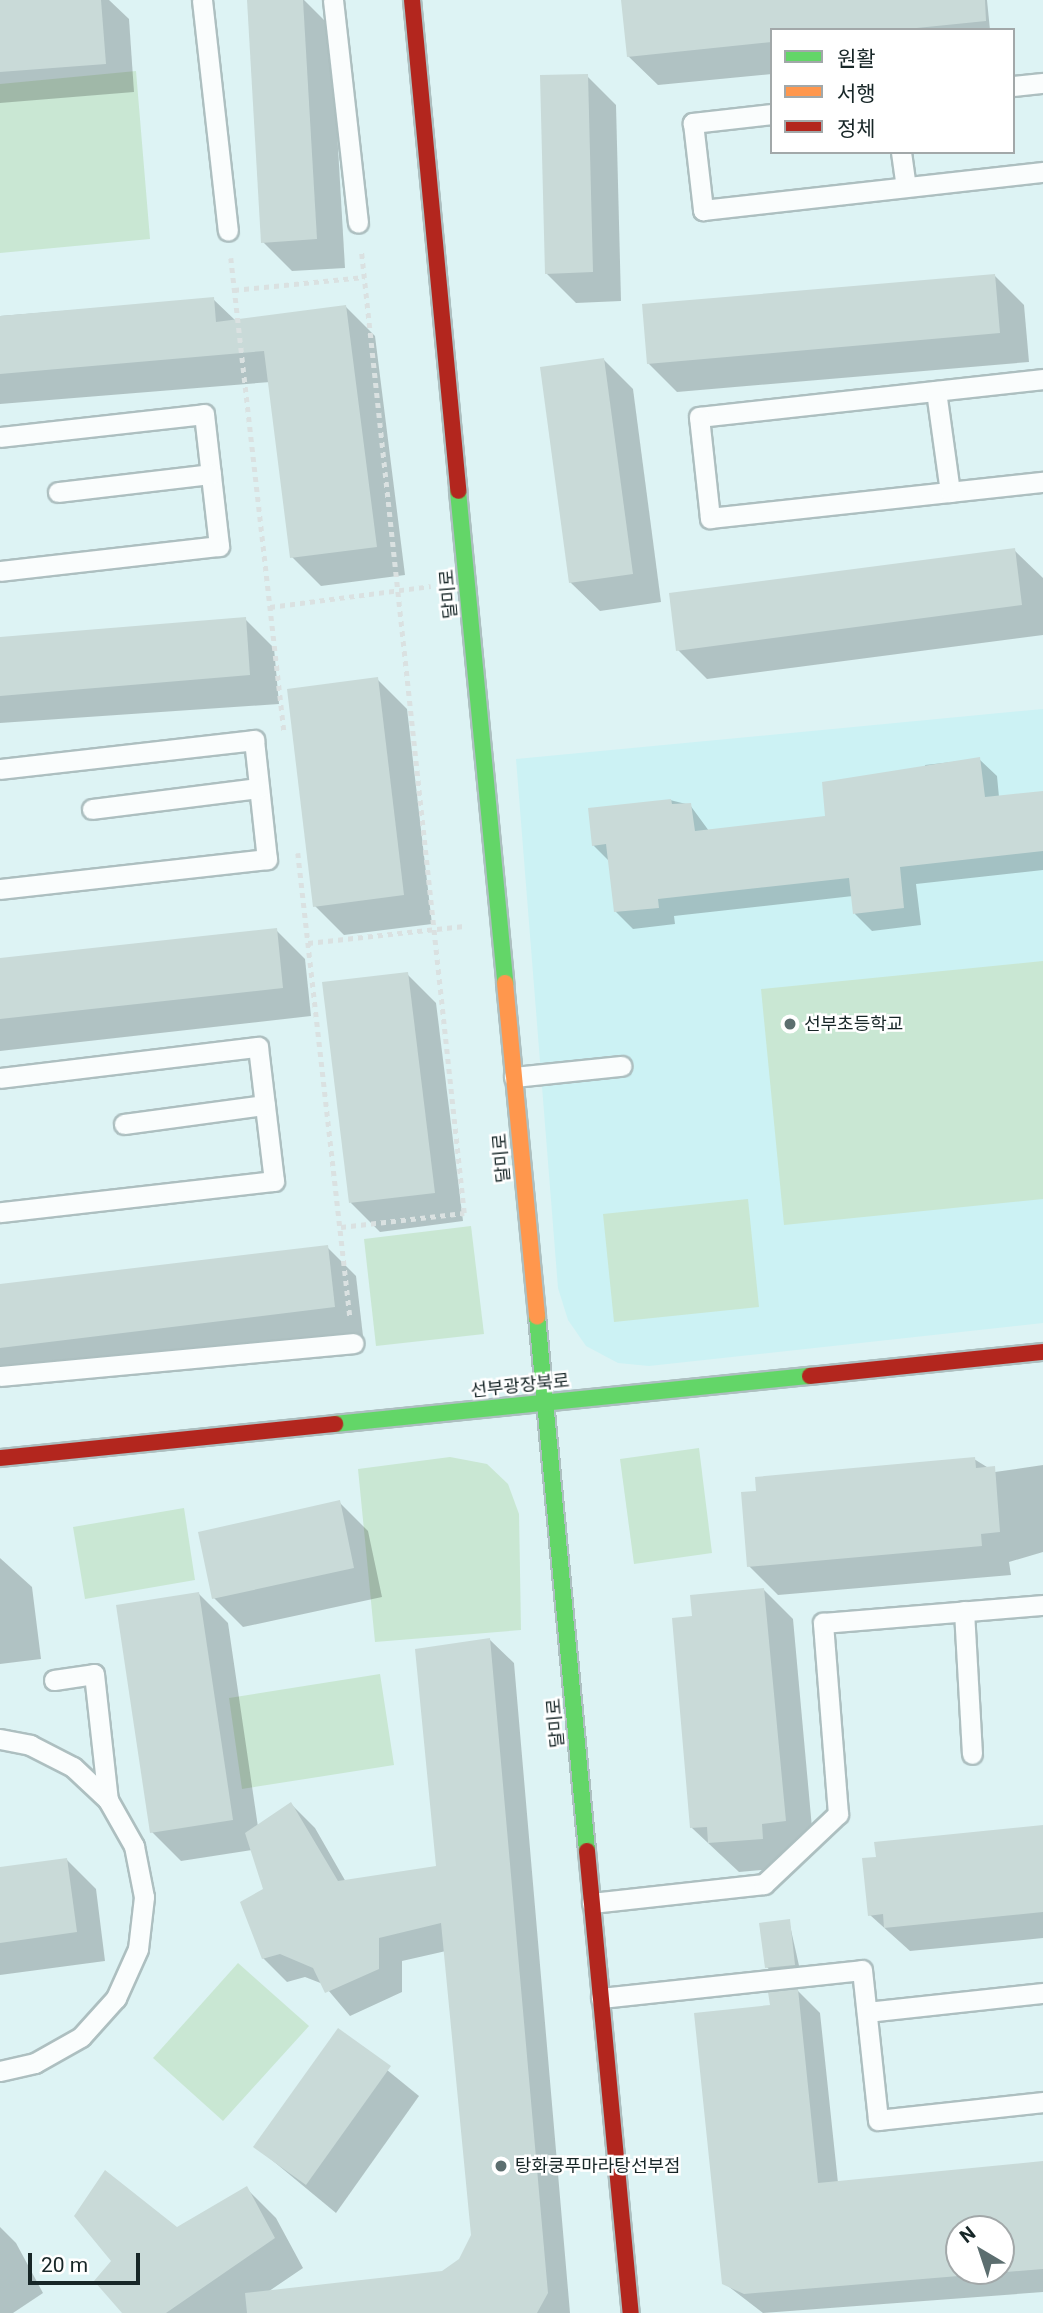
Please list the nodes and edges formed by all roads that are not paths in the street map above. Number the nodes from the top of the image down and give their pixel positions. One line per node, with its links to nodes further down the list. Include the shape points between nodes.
1 (202, 0): 11 (lane)
2 (333, 0): 10 (lane)
3 (412, 0): 25 (street, 달미로)
4 (1043, 83): 5 (lane)
5 (1015, 86)
6 (770, 114): 9 (lane, via 693,123 703,210)
7 (901, 154): 9 (lane)
8 (1043, 172): 9 (lane)
9 (906, 187)
10 (358, 223)
11 (228, 231)
12 (1043, 379): 13 (lane)
13 (936, 391): 18 (lane); 18 (lane, via 699,416 710,518)
14 (0, 437): 15 (lane, via 204,414)
15 (211, 474): 17 (lane); 19 (lane, via 219,546)
16 (1043, 482): 18 (lane)
17 (58, 492)
18 (950, 492)
19 (0, 571)
20 (0, 769): 21 (lane, via 254,740)
21 (259, 788): 22 (lane); 23 (lane, via 267,859)
22 (92, 809)
23 (0, 890)
24 (621, 1066): 25 (lane)
25 (514, 1077): 33 (street, 달미로)
26 (0, 1078): 27 (lane, via 258,1048)
27 (265, 1105): 28 (lane); 29 (lane, via 274,1181)
28 (124, 1124)
29 (0, 1212)
30 (353, 1343): 32 (lane)
31 (1043, 1352): 33 (street, 선부광장북로)
32 (0, 1376)
33 (545, 1402): 34 (street, 선부광장북로); 41 (street, 달미로)
34 (0, 1458)
35 (1043, 1605): 36 (lane)
36 (964, 1611): 39 (lane); 41 (lane, via 823,1623 838,1814 764,1884)
37 (54, 1680): 40 (lane, via 94,1674)
38 (0, 1739): 40 (lane, via 30,1745 73,1767)
39 (972, 1754)
40 (108, 1800): 45 (lane, via 136,1858 144,1897 138,1950 116,1998 81,2037 35,2063)
41 (592, 1903): 43 (street, 달미로)
42 (1043, 1993): 44 (lane)
43 (601, 1998): 44 (lane, via 862,1969); 47 (street, 달미로)
44 (867, 2012): 46 (lane, via 878,2120)
45 (0, 2071)
46 (1043, 2102)
47 (631, 2313)

